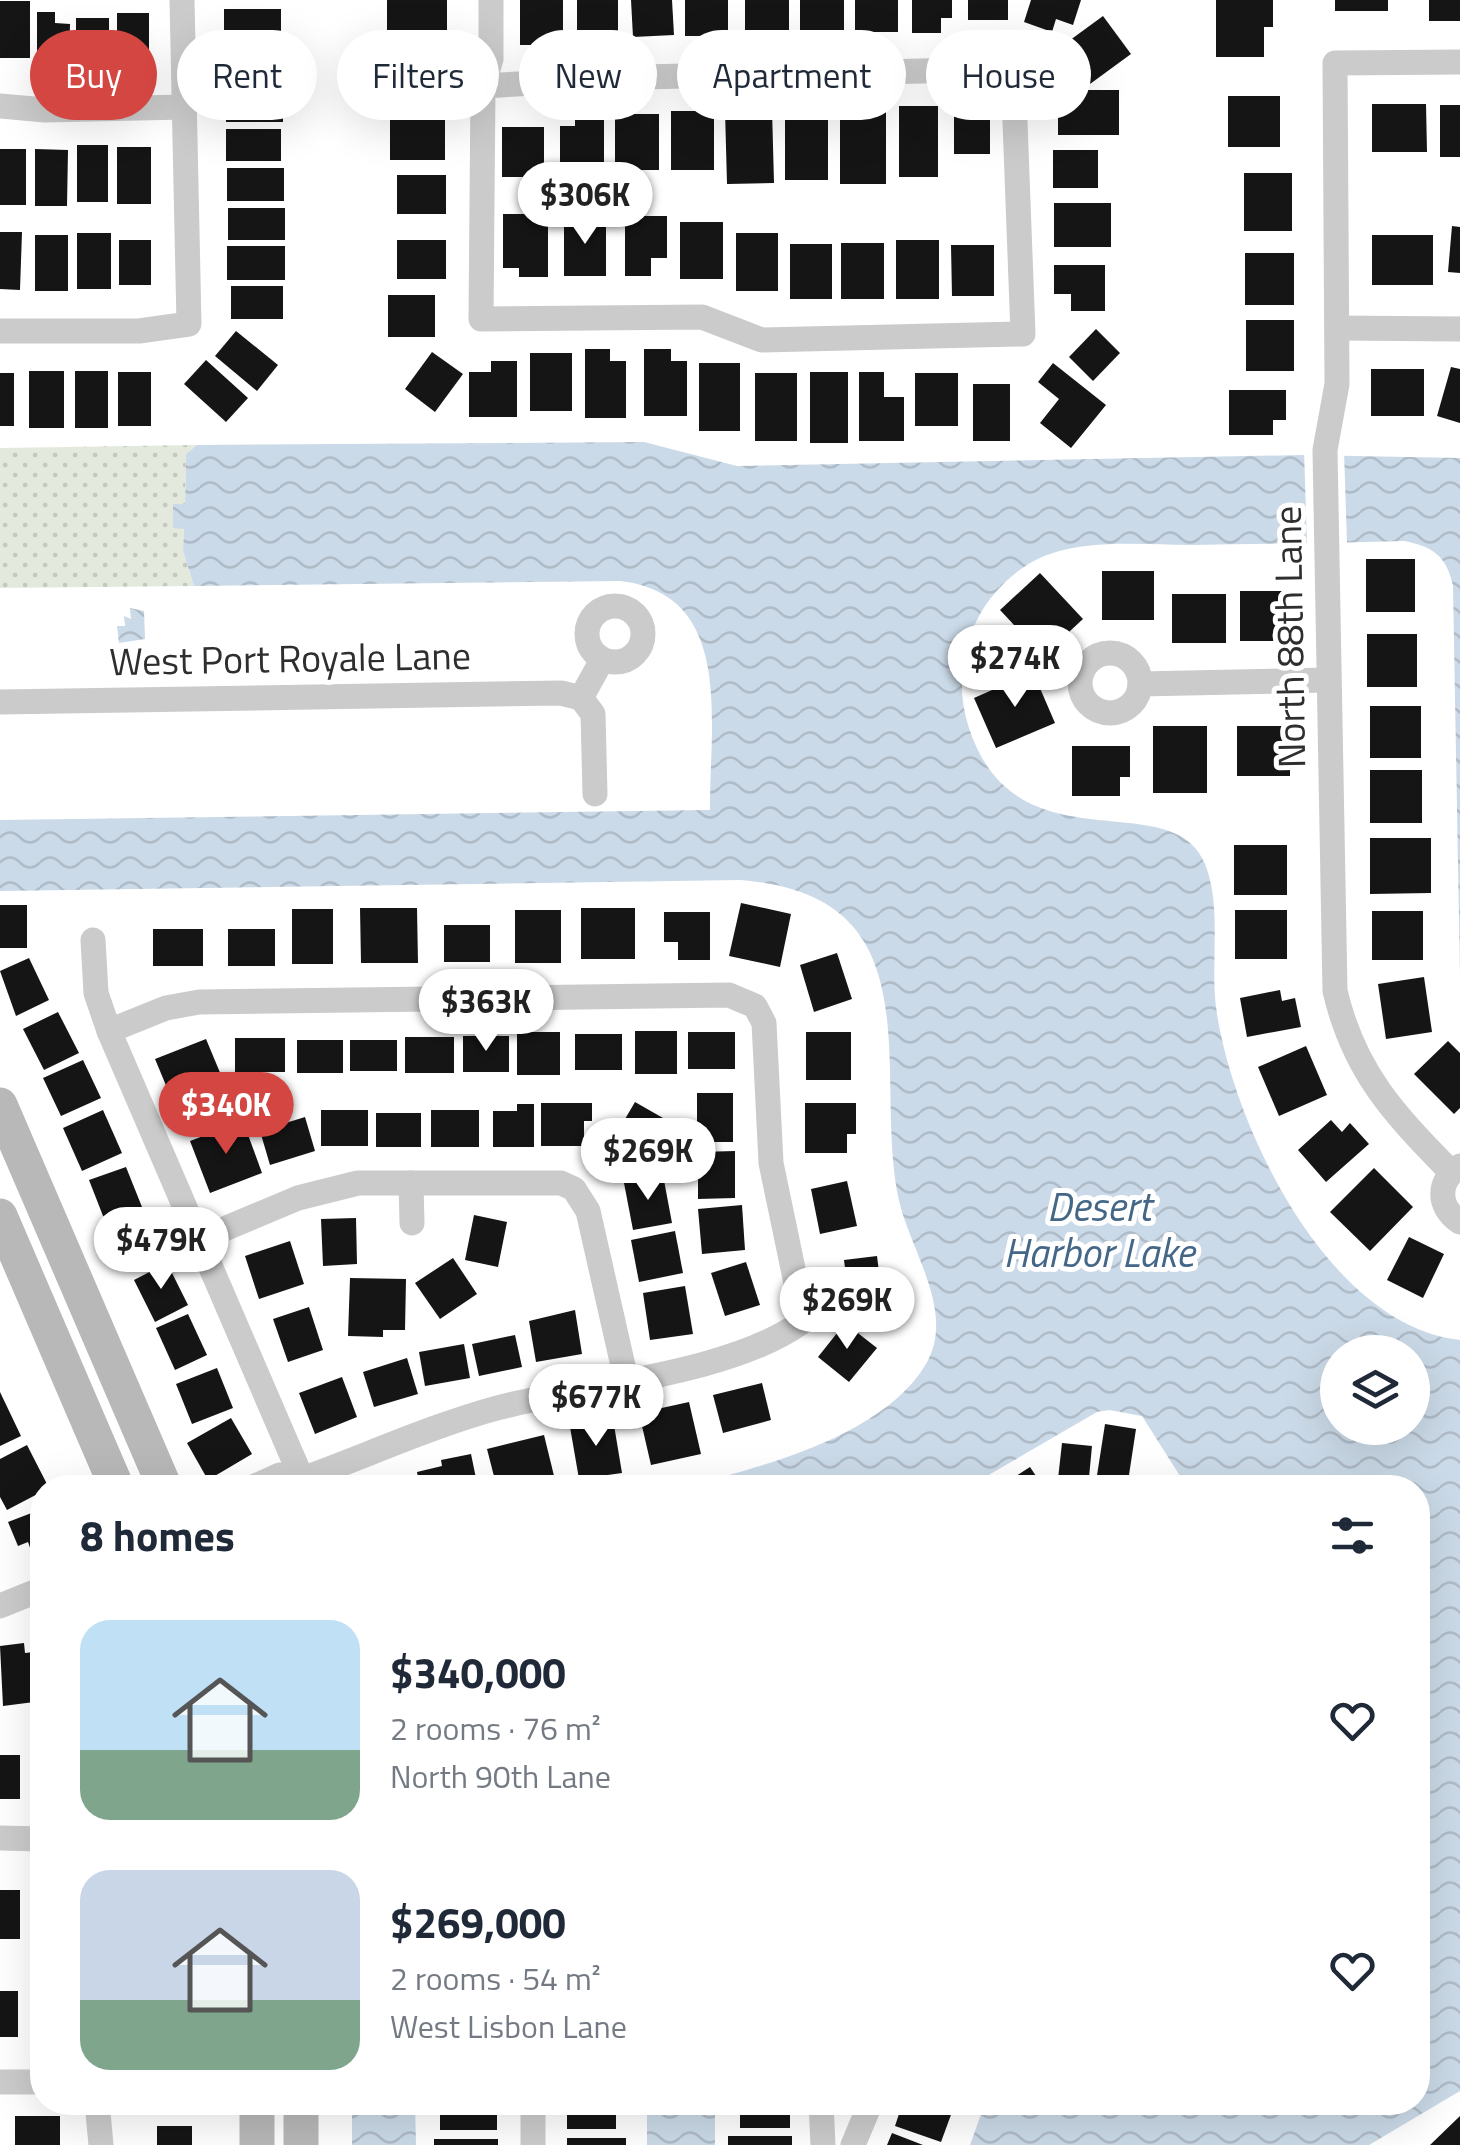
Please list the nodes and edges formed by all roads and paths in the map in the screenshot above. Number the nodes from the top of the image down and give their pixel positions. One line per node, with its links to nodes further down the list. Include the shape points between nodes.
1 (182, 0): 3 (street)
2 (491, 0): 4 (street)
3 (183, 30)
4 (491, 30)
5 (1460, 62): 10 (street, North 88th Lane, via 1336,63)
6 (483, 86): 6 (street, via 481,319 702,317 762,340 1023,334 1014,69)
7 (0, 106): 8 (street)
8 (177, 107)
9 (185, 120): 12 (street, via 190,324 140,331)
10 (1338, 328): 11 (street); 14 (street, North 88th Lane, via 1326,450)
11 (1460, 329)
12 (0, 331)
13 (602, 660): 16 (street)
14 (1327, 680): 15 (street); 22 (street, North 88th Lane, via 1333,961 1341,1018 1380,1095)
15 (1140, 684)
16 (581, 698): 17 (street, West Port Royale Lane, via 561,692); 18 (street, via 594,724)
17 (0, 702)
18 (595, 794)
19 (93, 940): 20 (street, via 96,993)
20 (109, 1030): 27 (street); 28 (street, via 199,1002 729,995 755,1006 766,1031 770,1162 800,1324 713,1360)
21 (0, 1105): 30 (main road)
22 (1456, 1169): 25 (street, North 88th Lane, via 1442,1200)
23 (410, 1182): 26 (street); 27 (street, via 358,1183 298,1198); 28 (street, via 547,1181 574,1189 588,1211)
24 (0, 1216): 29 (main road)
25 (1460, 1222)
26 (412, 1224)
27 (198, 1240): 31 (street)
28 (626, 1379): 32 (street, via 495,1409)
29 (111, 1475)
30 (158, 1475)
31 (296, 1475)
32 (320, 1475)
33 (30, 1594): 34 (street)
34 (0, 1606)
35 (0, 1838): 36 (street)
36 (30, 1839)
37 (0, 2082): 38 (street)
38 (30, 2082)
39 (98, 2115): 45 (street)
40 (257, 2115): 46 (main road)
41 (301, 2115): 47 (main road)
42 (533, 2115): 48 (street)
43 (822, 2115): 49 (street)
44 (866, 2115): 50 (street)
45 (101, 2145)
46 (257, 2145)
47 (301, 2145)
48 (533, 2145)
49 (823, 2145)
50 (853, 2145)

